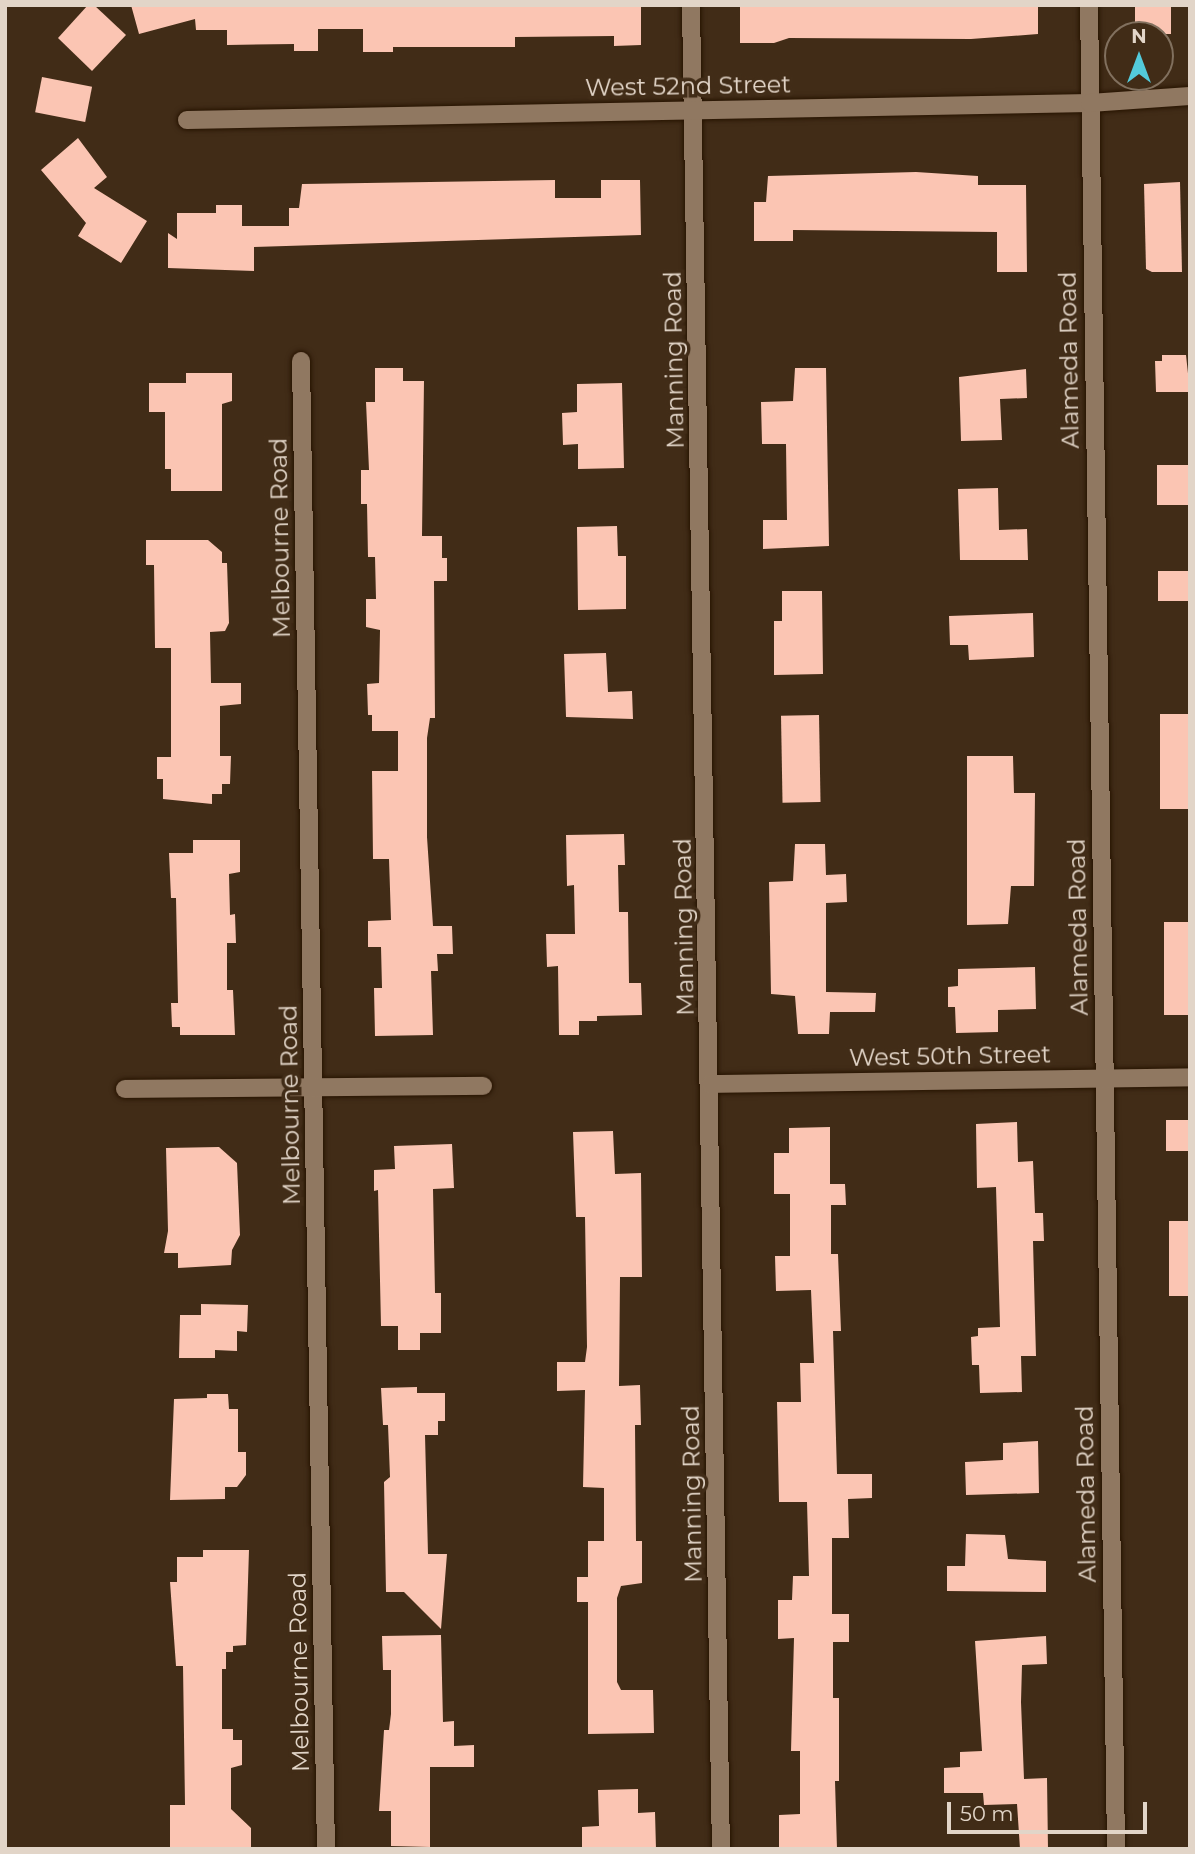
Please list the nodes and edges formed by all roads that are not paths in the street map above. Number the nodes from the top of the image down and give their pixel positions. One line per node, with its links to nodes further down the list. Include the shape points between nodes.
1 (691, 5): 5 (street, Manning Road)
2 (1089, 5): 4 (street, Alameda Road)
3 (1190, 96): 4 (street, West 52nd Street)
4 (1090, 103): 5 (street, West 52nd Street); 9 (street, Alameda Road)
5 (694, 109): 6 (street, West 52nd Street); 10 (street, Manning Road)
6 (187, 120)
7 (301, 361): 13 (street, Melbourne Road)
8 (1190, 1077): 9 (street, West 50th Street)
9 (1104, 1078): 10 (street, West 50th Street); 16 (street, Alameda Road)
10 (711, 1084): 15 (street, Manning Road)
11 (483, 1086): 13 (street)
12 (125, 1089): 13 (street)
13 (315, 1089): 14 (street, Melbourne Road)
14 (326, 1849)
15 (721, 1849)
16 (1116, 1849)

